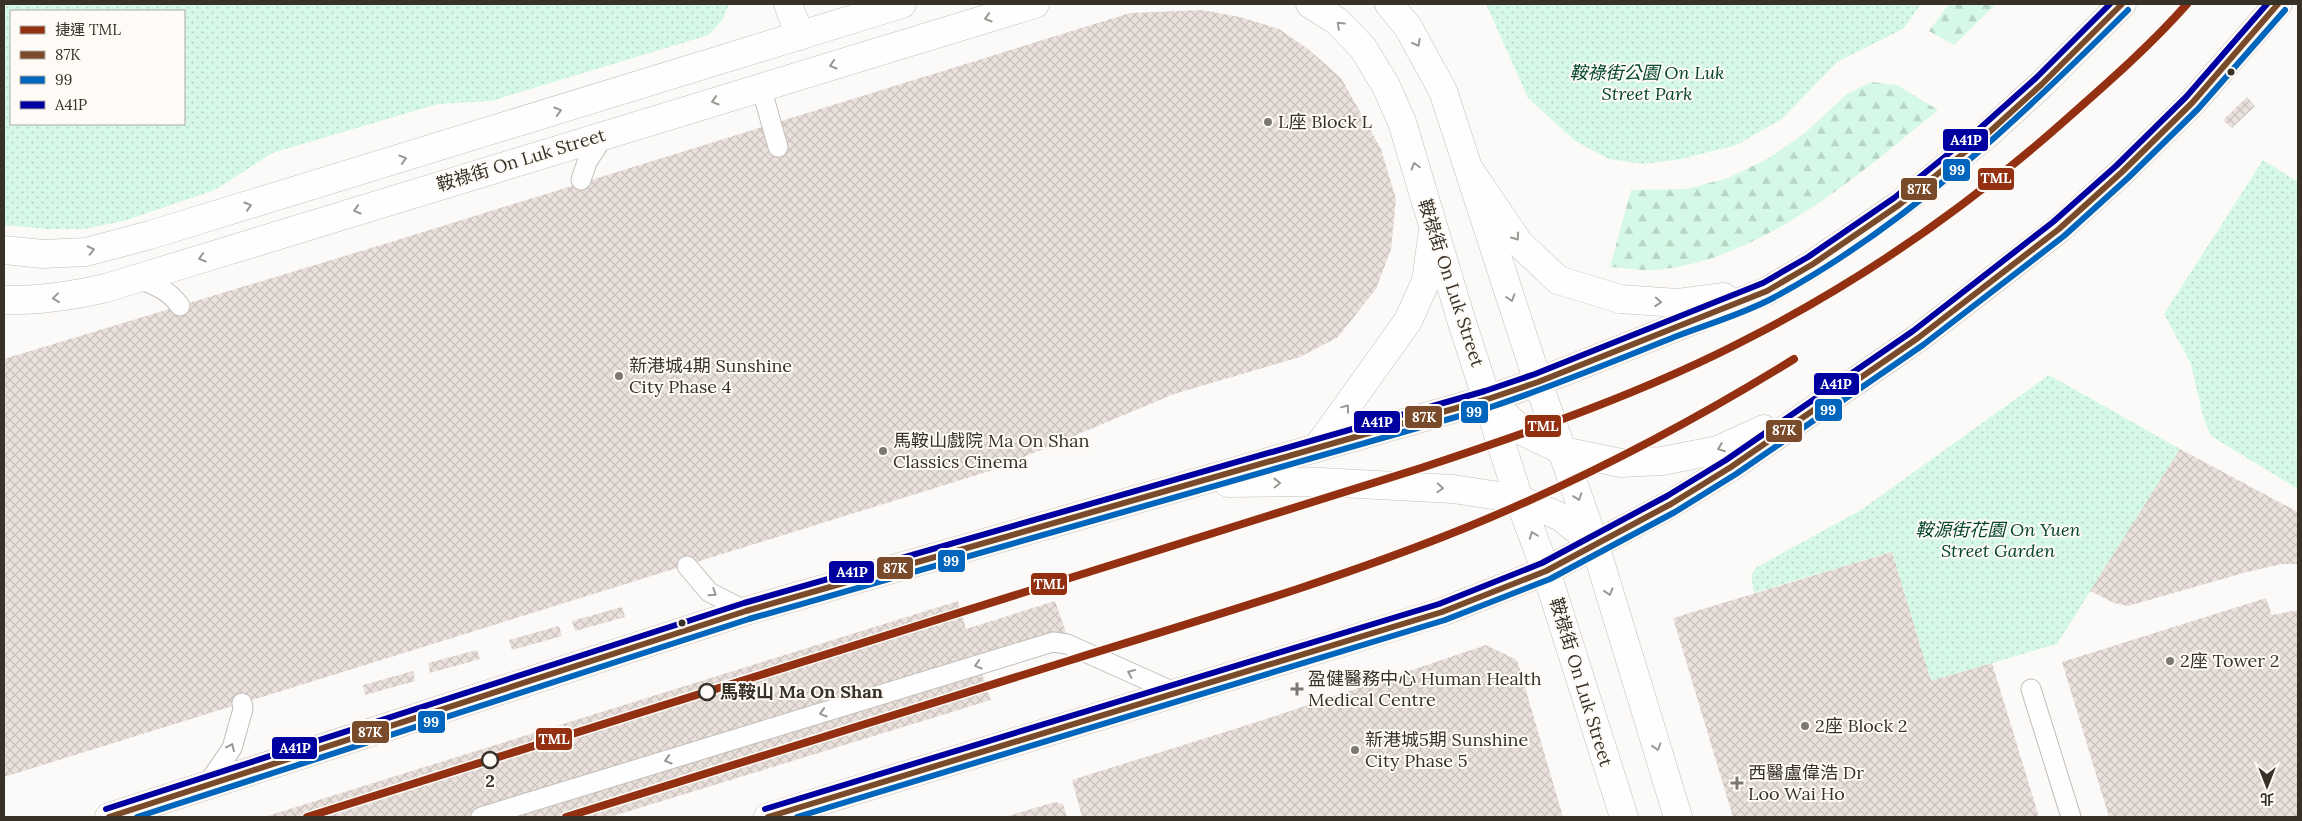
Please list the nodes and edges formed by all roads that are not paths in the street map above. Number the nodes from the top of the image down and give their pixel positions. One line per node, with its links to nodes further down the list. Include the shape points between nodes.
1 (788, 4): 8 (main road)
2 (902, 4): 8 (main road, 鞍祿街 On Luk Street)
3 (1035, 4): 9 (main road, 鞍祿街 On Luk Street, one-way to 9)
4 (1310, 4): 14 (main road, 鞍祿街 On Luk Street, one-way to 4, via 1402,122 1386,86 1363,48 1337,21)
5 (1389, 4): 12 (main road, one-way to 12, via 1408,27 1443,91)
6 (2122, 4): 17 (main road, via 2042,84 1926,184 1813,264)
7 (2278, 4): 21 (main road, via 2192,103 2059,229 1918,338)
8 (800, 36): 15 (main road, 鞍祿街 On Luk Street, one-way to 8, via 43,254 86,252 150,235)
9 (761, 87): 10 (main road, 鞍祿街 On Luk Street, one-way to 10); 11 (lane)
10 (605, 134): 13 (lane); 16 (main road, 鞍祿街 On Luk Street, one-way to 16)
11 (778, 147)
12 (1468, 169): 17 (main road, one-way to 17, via 1519,243 1558,280 1620,299 1678,303); 20 (main road, one-way to 20)
13 (581, 180)
14 (1433, 230): 22 (main road, 鞍祿街 On Luk Street); 23 (main road, one-way to 14, via 1408,321 1426,281)
15 (4, 250)
16 (137, 278): 18 (main road, 鞍祿街 On Luk Street, one-way to 18, via 71,296 32,301); 19 (lane, via 159,287)
17 (1767, 291): 20 (main road)
18 (4, 300)
19 (180, 306)
20 (1538, 382): 22 (main road); 24 (main road)
21 (1829, 398): 24 (main road, one-way to 24, via 1718,450 1662,461 1621,463); 27 (main road, via 1731,467)
22 (1488, 399): 23 (main road); 24 (main road, via 1522,431); 26 (main road, 鞍祿街 On Luk Street)
23 (1317, 448): 25 (main road)
24 (1563, 451): 27 (main road, one-way to 27)
25 (1194, 484): 26 (main road, one-way to 26, via 1321,482 1453,489); 30 (main road)
26 (1519, 499): 27 (main road, via 1561,517); 29 (main road, 鞍祿街 On Luk Street, one-way to 26)
27 (1595, 545): 29 (main road); 39 (main road, one-way to 39)
28 (687, 566): 30 (lane, one-way to 30, via 709,592)
29 (1546, 571): 32 (main road, via 1442,612); 38 (main road, 鞍祿街 On Luk Street)
30 (746, 611): 34 (main road)
31 (2031, 689): 40 (lane)
32 (1176, 692): 36 (lane, one-way to 36, via 1067,644 1053,642); 37 (main road)
33 (242, 703): 34 (lane, one-way to 33, via 232,748)
34 (206, 786): 35 (main road)
35 (109, 817)
36 (481, 817)
37 (768, 817)
38 (1624, 817)
39 (1678, 817)
40 (2071, 817)

